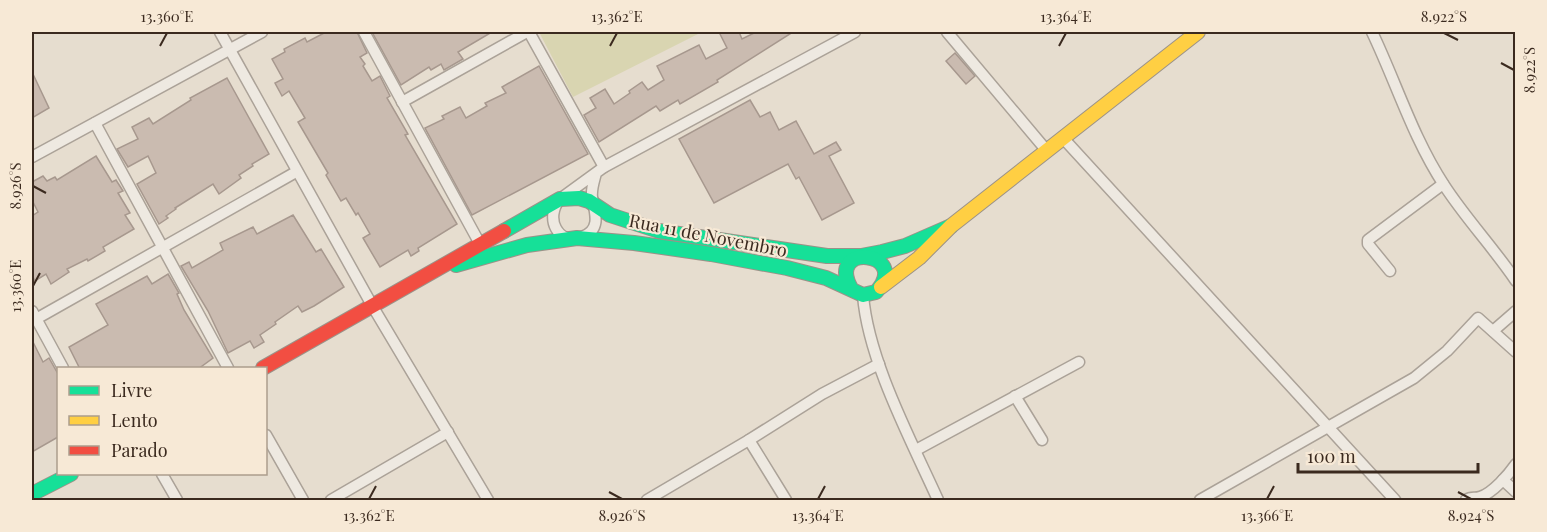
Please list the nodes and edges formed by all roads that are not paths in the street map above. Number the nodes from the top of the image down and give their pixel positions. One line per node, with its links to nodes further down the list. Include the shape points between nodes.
1 (220, 32): 9 (street)
2 (262, 32): 9 (street)
3 (364, 32): 10 (street)
4 (528, 32): 10 (street); 15 (street)
5 (855, 32): 15 (street)
6 (947, 32): 13 (street)
7 (1198, 32): 12 (main road, Rua 11 de Novembro)
8 (1372, 32): 17 (street)
9 (229, 49): 11 (street); 16 (street)
10 (402, 102): 22 (street)
11 (95, 123): 14 (street); 23 (street)
12 (1063, 138): 13 (main road, Rua 11 de Novembro); 41 (street)
13 (1047, 151): 20 (main road, Rua 11 de Novembro)
14 (32, 157)
15 (600, 170): 18 (street); 19 (street, via 592,192)
16 (296, 172): 23 (street); 30 (street)
17 (1443, 184): 26 (street, via 1368,240); 27 (street)
18 (560, 199): 19 (main road, Rua 11 de Novembro, via 579,198); 21 (street, via 552,212 553,223 561,234); 22 (main road, Rua 11 de Novembro)
19 (596, 208): 21 (street, via 593,228); 24 (main road, Rua 11 de Novembro, via 659,231 793,252)
20 (951, 226): 24 (main road, Rua 11 de Novembro, via 905,246); 28 (main road, Rua 11 de Novembro, via 919,258)
21 (577, 238): 25 (main road, Rua 11 de Novembro, via 527,245); 29 (main road, Rua 11 de Novembro, via 634,243 787,268 826,278)
22 (480, 244): 25 (main road, Rua 11 de Novembro)
23 (162, 248): 32 (street); 38 (street)
24 (861, 256): 28 (main road, via 874,258 884,268); 29 (main road, via 850,262 845,273 848,285)
25 (436, 271): 30 (main road, Rua 11 de Novembro)
26 (1390, 271)
27 (1515, 281)
28 (881, 287): 29 (main road, Rua 11 de Novembro, via 876,292)
29 (858, 293): 36 (street)
30 (373, 307): 39 (main road, Rua 11 de Novembro); 42 (street)
31 (1515, 311): 33 (street)
32 (34, 315): 37 (street)
33 (1493, 331): 34 (street); 41 (street, via 1478,318 1414,378)
34 (1515, 352)
35 (1079, 362): 40 (street)
36 (879, 364): 44 (street); 46 (street)
37 (62, 367)
38 (227, 367)
39 (267, 367)
40 (1014, 396): 45 (street); 46 (street)
41 (1327, 427): 60 (street); 61 (street)
42 (448, 432): 55 (street); 56 (street)
43 (267, 437): 54 (street)
44 (749, 440): 57 (street); 58 (street)
45 (1042, 440)
46 (916, 450): 59 (street)
47 (1515, 464): 50 (street)
48 (69, 475): 52 (main road)
49 (163, 475): 53 (street)
50 (1503, 480): 51 (street); 62 (street, via 1480,497)
51 (1515, 492)
52 (32, 494)
53 (177, 501)
54 (303, 501)
55 (332, 501)
56 (488, 501)
57 (647, 501)
58 (786, 501)
59 (938, 501)
60 (1200, 501)
61 (1395, 501)
62 (1466, 501)

